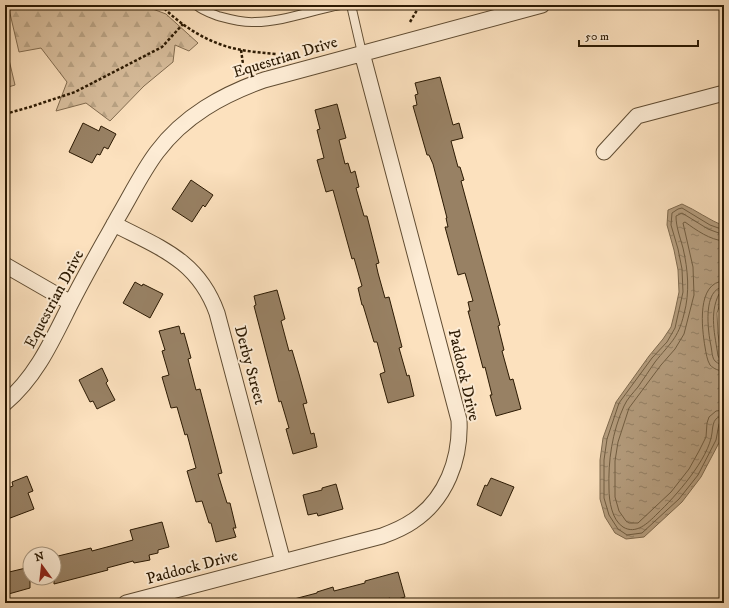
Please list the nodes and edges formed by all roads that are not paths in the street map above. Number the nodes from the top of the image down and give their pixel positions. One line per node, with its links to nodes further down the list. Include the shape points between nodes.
1 (196, 5): 2 (lane, via 205,12 254,22)
2 (340, 5)
3 (351, 5): 5 (lane)
4 (542, 5): 5 (street, Equestrian Drive)
5 (362, 53): 8 (street, Equestrian Drive, via 264,80 239,89 207,106 174,133 158,152); 12 (street, Paddock Drive, via 456,410 458,445 452,471 441,492 412,522 382,536)
6 (724, 93): 7 (street, via 637,116)
7 (604, 152)
8 (114, 224): 10 (street, Equestrian Drive); 12 (street, Derby Street, via 180,260 202,281 213,301)
9 (5, 265): 10 (street)
10 (71, 303): 11 (street, Equestrian Drive, via 38,366)
11 (5, 403)
12 (283, 562): 13 (street, Paddock Drive)
13 (126, 603)

